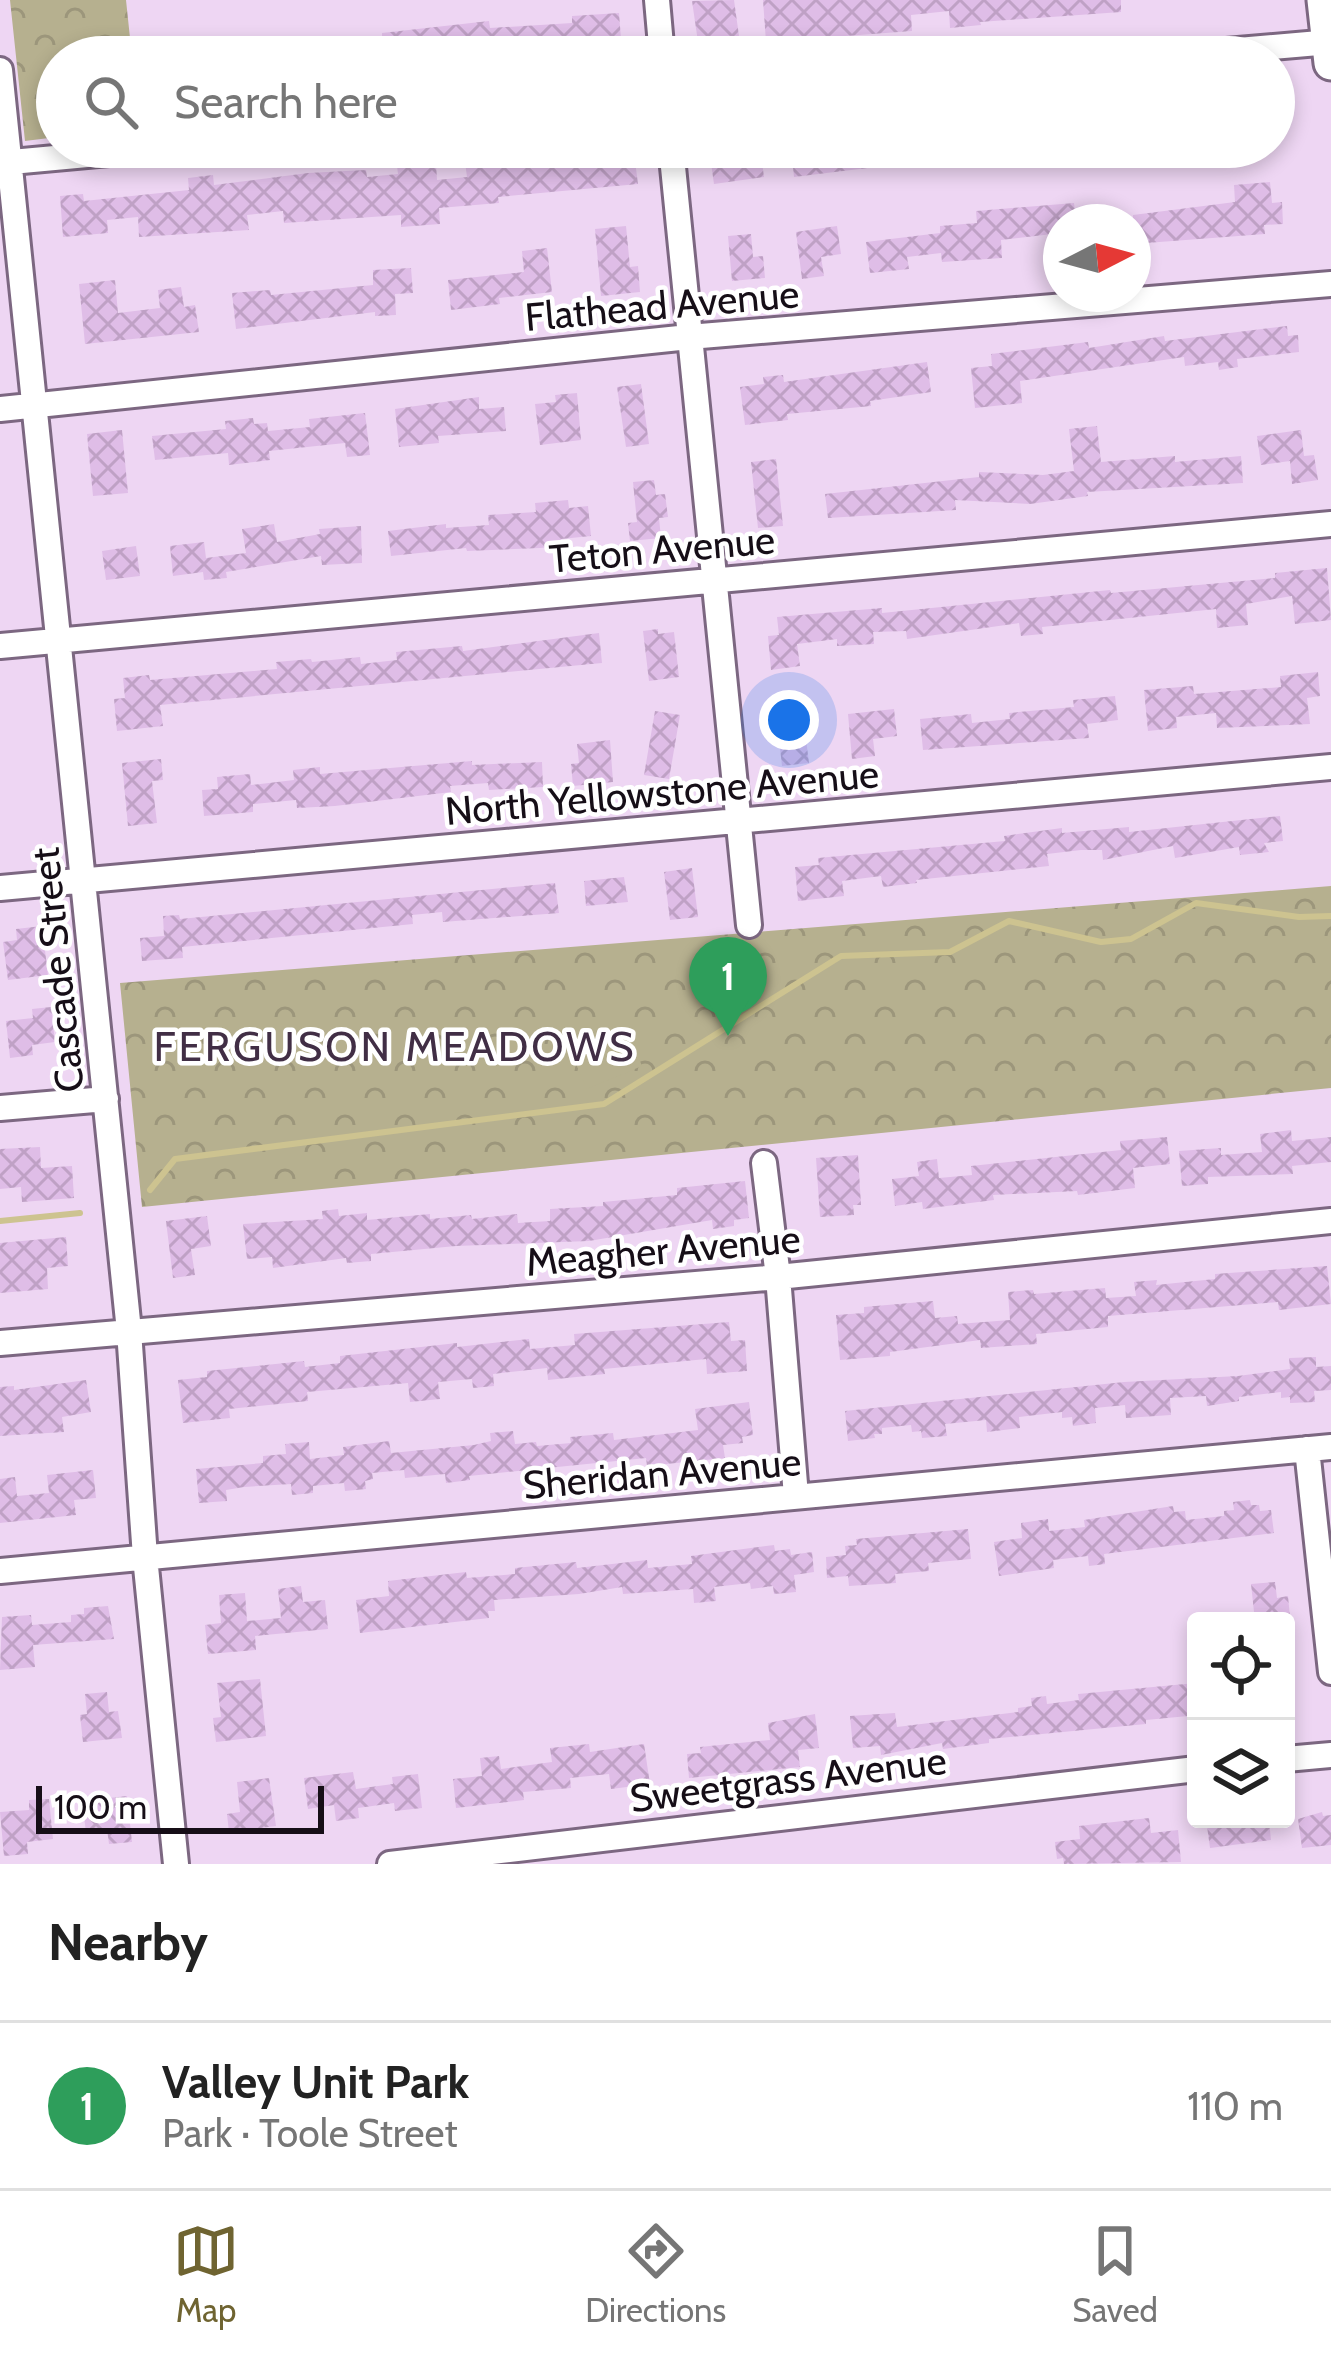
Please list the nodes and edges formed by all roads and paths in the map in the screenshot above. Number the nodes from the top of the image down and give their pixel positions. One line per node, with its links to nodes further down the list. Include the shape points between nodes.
1 (657, 0): 3 (street)
2 (1324, 0): 4 (main road)
3 (660, 36)
4 (1330, 49): 5 (street)
5 (1295, 51)
6 (0, 70): 8 (street, Cascade Street)
7 (36, 160): 8 (street)
8 (5, 163): 12 (street, Cascade Street)
9 (673, 168): 11 (street)
10 (1331, 284): 11 (street, Flathead Avenue)
11 (689, 337): 12 (street, Flathead Avenue); 15 (street)
12 (36, 406): 13 (street, Flathead Avenue); 16 (street, Cascade Street)
13 (0, 409)
14 (1331, 524): 15 (street, Teton Avenue)
15 (712, 580): 16 (street, Teton Avenue); 19 (street)
16 (59, 641): 17 (street, Teton Avenue); 20 (street, Cascade Street)
17 (0, 646)
18 (1331, 767): 19 (street, North Yellowstone Avenue)
19 (739, 822): 20 (street, North Yellowstone Avenue); 22 (street)
20 (84, 881): 21 (street, North Yellowstone Avenue); 23 (street, Cascade Street)
21 (0, 889)
22 (748, 925)
23 (106, 1099): 24 (street); 28 (street, Cascade Street)
24 (0, 1108)
25 (764, 1163): 27 (street)
26 (1331, 1221): 27 (street, Meagher Avenue)
27 (778, 1277): 28 (street, Meagher Avenue); 31 (street)
28 (129, 1331): 29 (street, Meagher Avenue); 32 (street, Cascade Street)
29 (0, 1343)
30 (1319, 1448): 31 (street, Sheridan Avenue); 34 (street)
31 (796, 1496): 32 (street, Sheridan Avenue)
32 (146, 1557): 33 (street, Sheridan Avenue); 38 (street, Cascade Street)
33 (0, 1570)
34 (1331, 1672)
35 (1331, 1754): 36 (street)
36 (1295, 1758)
37 (1187, 1770): 39 (street, Sweetgrass Avenue)
38 (176, 1864)
39 (390, 1864)

